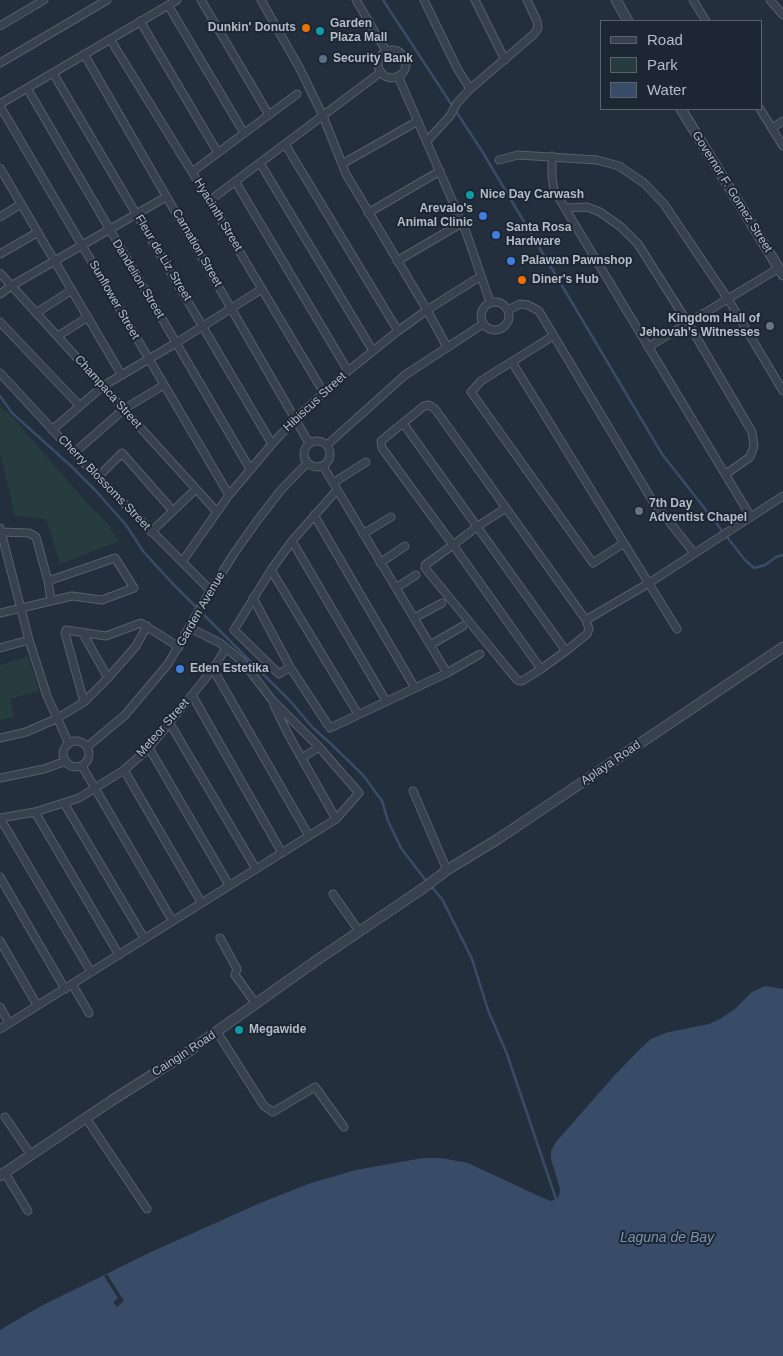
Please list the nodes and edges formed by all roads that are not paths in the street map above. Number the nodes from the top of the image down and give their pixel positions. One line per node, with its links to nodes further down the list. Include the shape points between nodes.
1 (44, 0): 18 (street)
2 (107, 0): 23 (street)
3 (177, 0): 13 (street)
4 (201, 0): 33 (street)
5 (261, 0): 34 (street)
6 (356, 0): 20 (street)
7 (424, 0): 28 (street)
8 (475, 0): 22 (street)
9 (527, 0): 22 (street, via 538,28)
10 (616, 0): 15 (street)
11 (693, 0): 16 (street)
12 (770, 0): 14 (street)
13 (168, 5): 17 (street); 38 (street)
14 (783, 15)
15 (627, 20)
16 (705, 20)
17 (140, 21): 19 (street); 42 (street)
18 (0, 26)
19 (110, 39): 21 (street); 49 (street, Hyacinth Street)
20 (386, 51): 24 (street, via 378,60); 26 (street, via 396,50 404,58 405,68)
21 (84, 54): 25 (street); 52 (street, Carnation Street)
22 (504, 60): 28 (street)
23 (0, 63)
24 (381, 72): 26 (street, via 389,77); 34 (street)
25 (53, 73): 27 (street); 57 (street, Fleur de Liz Street)
26 (398, 76): 35 (street)
27 (27, 88): 30 (street); 60 (street, Dandelion Street)
28 (470, 89): 39 (street)
29 (297, 94): 33 (street)
30 (0, 105): 62 (street, Sunflower Street)
31 (682, 110): 66 (street, Governor F. Gomez Street)
32 (761, 110): 37 (street)
33 (269, 115): 38 (street)
34 (322, 116): 40 (street); 46 (street)
35 (418, 121): 39 (street); 46 (street)
36 (783, 121): 37 (street)
37 (772, 128): 41 (street)
38 (244, 133): 42 (street)
39 (427, 141): 48 (street)
40 (285, 144): 45 (street); 84 (street)
41 (783, 146)
42 (218, 153): 49 (street)
43 (552, 156): 44 (street, via 518,155); 55 (street, via 554,190); 73 (street, via 597,160 619,166 644,183 664,204)
44 (499, 160)
45 (260, 163): 51 (street); 90 (street)
46 (342, 164): 56 (street)
47 (0, 168): 50 (street)
48 (440, 171): 56 (street); 59 (street)
49 (192, 172): 53 (street, Hyacinth Street)
50 (3, 180): 54 (street)
51 (235, 181): 53 (street); 93 (street)
52 (166, 197): 57 (street); 75 (street, Carnation Street)
53 (209, 201): 70 (street, Hyacinth Street)
54 (21, 204): 58 (street); 61 (street)
55 (565, 208): 81 (street, via 587,207 622,227 638,244); 89 (street)
56 (368, 213): 65 (street)
57 (137, 214): 60 (street); 83 (street, Fleur de Liz Street)
58 (0, 217)
59 (462, 223): 65 (street); 68 (street)
60 (109, 230): 62 (street); 87 (street, Dandelion Street)
61 (38, 232): 63 (street); 64 (street)
62 (82, 246): 64 (street); 91 (street, Sunflower Street)
63 (0, 254)
64 (54, 261): 69 (street); 71 (street)
65 (397, 261): 76 (street)
66 (781, 271): 73 (street)
67 (0, 273): 69 (street, Champaca Street)
68 (482, 276): 74 (street); 76 (street, Hibiscus Street)
69 (12, 286): 72 (street); 78 (street, Champaca Street)
70 (262, 289): 75 (street); 99 (street, Hyacinth Street)
71 (72, 290): 78 (street); 79 (street)
72 (0, 294)
73 (728, 299): 81 (street); 98 (street)
74 (490, 302): 77 (street, via 500,303); 82 (street, via 482,311)
75 (231, 308): 83 (street); 102 (street, Carnation Street)
76 (427, 310): 84 (street, Hibiscus Street); 88 (street)
77 (508, 310): 82 (street, via 509,319 500,329 491,329); 86 (street, via 520,304 539,311)
78 (36, 313): 85 (street, Champaca Street)
79 (88, 317): 85 (street); 95 (street)
80 (0, 322): 100 (street)
81 (688, 323): 89 (street); 113 (street, via 752,432 754,446 750,457)
82 (483, 324): 88 (street)
83 (204, 326): 87 (street); 106 (street, Fleur de Liz Street)
84 (398, 331): 90 (street, Hibiscus Street)
85 (58, 336): 97 (street, Champaca Street)
86 (553, 336): 92 (street); 133 (street, via 652,500)
87 (176, 343): 91 (street); 112 (street, Dandelion Street)
88 (447, 347): 107 (street, via 405,375)
89 (648, 347): 113 (street)
90 (373, 351): 93 (street, Hibiscus Street)
91 (149, 359): 95 (street); 96 (street, Sunflower Street)
92 (512, 362): 130 (street); 130 (street, via 481,381 471,392 593,562)
93 (348, 371): 99 (street, Hibiscus Street)
94 (0, 373): 104 (street, Cherry Blossoms Street)
95 (122, 374): 97 (street)
96 (164, 385): 101 (street); 117 (street, Sunflower Street)
97 (102, 386): 100 (street); 101 (street, Champaca Street)
98 (783, 391)
99 (324, 393): 102 (street, Hibiscus Street)
100 (79, 405): 104 (street)
101 (124, 410): 108 (street); 116 (street, Champaca Street)
102 (296, 418): 105 (street, Carnation Street); 106 (street, Hibiscus Street)
103 (403, 423): 119 (street, via 424,406 435,409); 125 (street); 131 (street, via 381,441 382,448)
104 (52, 430): 108 (street, Cherry Blossoms Street)
105 (309, 443): 107 (street, via 319,441); 110 (street, via 303,453)
106 (272, 444): 112 (street, Hibiscus Street)
107 (327, 445): 111 (street, via 330,455)
108 (74, 453): 114 (street, Cherry Blossoms Street)
109 (366, 462): 115 (street)
110 (306, 463): 111 (street); 141 (street, Garden Avenue, via 257,521)
111 (323, 466): 115 (street)
112 (250, 469): 117 (street, Hibiscus Street)
113 (726, 474): 124 (street)
114 (98, 477): 120 (street, via 122,453); 127 (street, Cherry Blossoms Street)
115 (334, 486): 122 (street); 128 (street)
116 (196, 490): 120 (street); 121 (street, Champaca Street)
117 (229, 495): 121 (street, Hibiscus Street)
118 (783, 496): 124 (street)
119 (506, 508): 125 (street); 148 (street)
120 (173, 511): 127 (street)
121 (217, 512): 134 (street, Hibiscus Street)
122 (314, 515): 129 (street); 167 (street)
123 (391, 517): 128 (street)
124 (751, 517): 133 (street)
125 (478, 526): 131 (street); 160 (street)
126 (1, 530): 138 (street, via 29,533 36,537); 145 (street)
127 (151, 532): 134 (street, Cherry Blossoms Street)
128 (363, 534): 135 (street)
129 (292, 542): 136 (street); 171 (street)
130 (624, 543): 139 (street)
131 (453, 545): 164 (street); 164 (street, via 425,564 425,568 517,680 522,681)
132 (405, 546): 135 (street)
133 (694, 553): 139 (street)
134 (182, 562): 141 (street, Cherry Blossoms Street)
135 (380, 562): 140 (street)
136 (271, 570): 142 (street); 172 (street)
137 (416, 575): 140 (street)
138 (48, 581): 143 (street); 143 (street, via 115,558 134,588 102,600 72,596)
139 (649, 583): 148 (street); 152 (street)
140 (396, 588): 147 (street)
141 (211, 591): 151 (street, Garden Avenue)
142 (253, 598): 162 (street); 162 (street, via 234,630 278,674)
143 (51, 600): 145 (street)
144 (442, 603): 147 (street)
145 (20, 607): 146 (street); 154 (street)
146 (0, 613)
147 (414, 618): 155 (street)
148 (586, 620): 160 (street, via 588,634)
149 (147, 626): 153 (street, via 141,623 106,636); 156 (street); 166 (street, via 136,646)
150 (463, 626): 155 (street)
151 (190, 628): 156 (street, Garden Avenue); 159 (street)
152 (677, 629)
153 (82, 632): 166 (street); 170 (street, via 68,630 65,633)
154 (29, 640): 158 (street); 173 (street)
155 (430, 645): 165 (street)
156 (179, 647): 180 (street, Garden Avenue, via 140,699)
157 (783, 647): 196 (street, Aplaya Road)
158 (0, 648)
159 (226, 648): 163 (street, Meteor Street); 169 (street, via 243,662)
160 (566, 651): 164 (street)
161 (480, 654): 165 (street)
162 (290, 666): 172 (street, via 330,728)
163 (213, 669): 168 (street, Meteor Street); 193 (street)
164 (541, 669)
165 (447, 673): 167 (street)
166 (108, 678): 170 (street)
167 (415, 688): 171 (street)
168 (192, 695): 174 (street, Meteor Street); 194 (street)
169 (272, 700): 175 (street); 176 (street)
170 (84, 702): 173 (street)
171 (386, 702): 172 (street)
172 (358, 714)
173 (56, 719): 177 (street, via 26,732); 178 (street)
174 (169, 722): 181 (street, Meteor Street); 195 (street)
175 (299, 725): 176 (street); 179 (street)
176 (288, 734): 182 (street)
177 (0, 738)
178 (68, 744): 180 (street, via 78,742); 183 (street, via 64,752)
179 (320, 746): 182 (street); 192 (street, via 359,793)
180 (87, 747): 184 (street, via 89,758)
181 (149, 748): 185 (street, Meteor Street); 199 (street)
182 (302, 758): 192 (street)
183 (66, 761): 184 (street, via 73,766); 186 (street)
184 (82, 766): 187 (street)
185 (124, 770): 187 (street, Meteor Street); 201 (street)
186 (0, 778)
187 (95, 789): 189 (street, Meteor Street); 202 (street)
188 (413, 791): 196 (street)
189 (64, 803): 190 (street, Meteor Street); 204 (street)
190 (35, 812): 191 (street, Meteor Street); 207 (street)
191 (0, 818): 208 (street)
192 (336, 818): 193 (street)
193 (309, 836): 194 (street)
194 (282, 853): 195 (street)
195 (256, 869): 199 (street)
196 (447, 870): 197 (street, Aplaya Road)
197 (438, 876): 203 (street, Caingin Road)
198 (0, 877): 210 (street)
199 (229, 885): 201 (street)
200 (333, 894): 203 (street)
201 (201, 902): 202 (street)
202 (172, 920): 204 (street)
203 (359, 931): 211 (street, Caingin Road)
204 (144, 938): 207 (street)
205 (220, 938): 211 (street, via 237,969 235,975)
206 (0, 941): 212 (street)
207 (119, 955): 208 (street)
208 (92, 972): 209 (street)
209 (72, 984): 210 (street); 214 (street)
210 (65, 988): 212 (street)
211 (256, 1004): 217 (street, Caingin Road)
212 (37, 1005): 215 (street)
213 (0, 1006): 215 (street)
214 (90, 1014)
215 (9, 1023): 216 (street)
216 (0, 1029)
217 (217, 1032): 219 (street, Caingin Road); 220 (street, via 264,1106 273,1112 315,1087)
218 (5, 1117): 221 (street)
219 (86, 1118): 221 (street, Caingin Road); 223 (street)
220 (344, 1126)
221 (31, 1155): 222 (street, Caingin Road)
222 (2, 1174): 224 (street)
223 (147, 1210)
224 (28, 1211)

